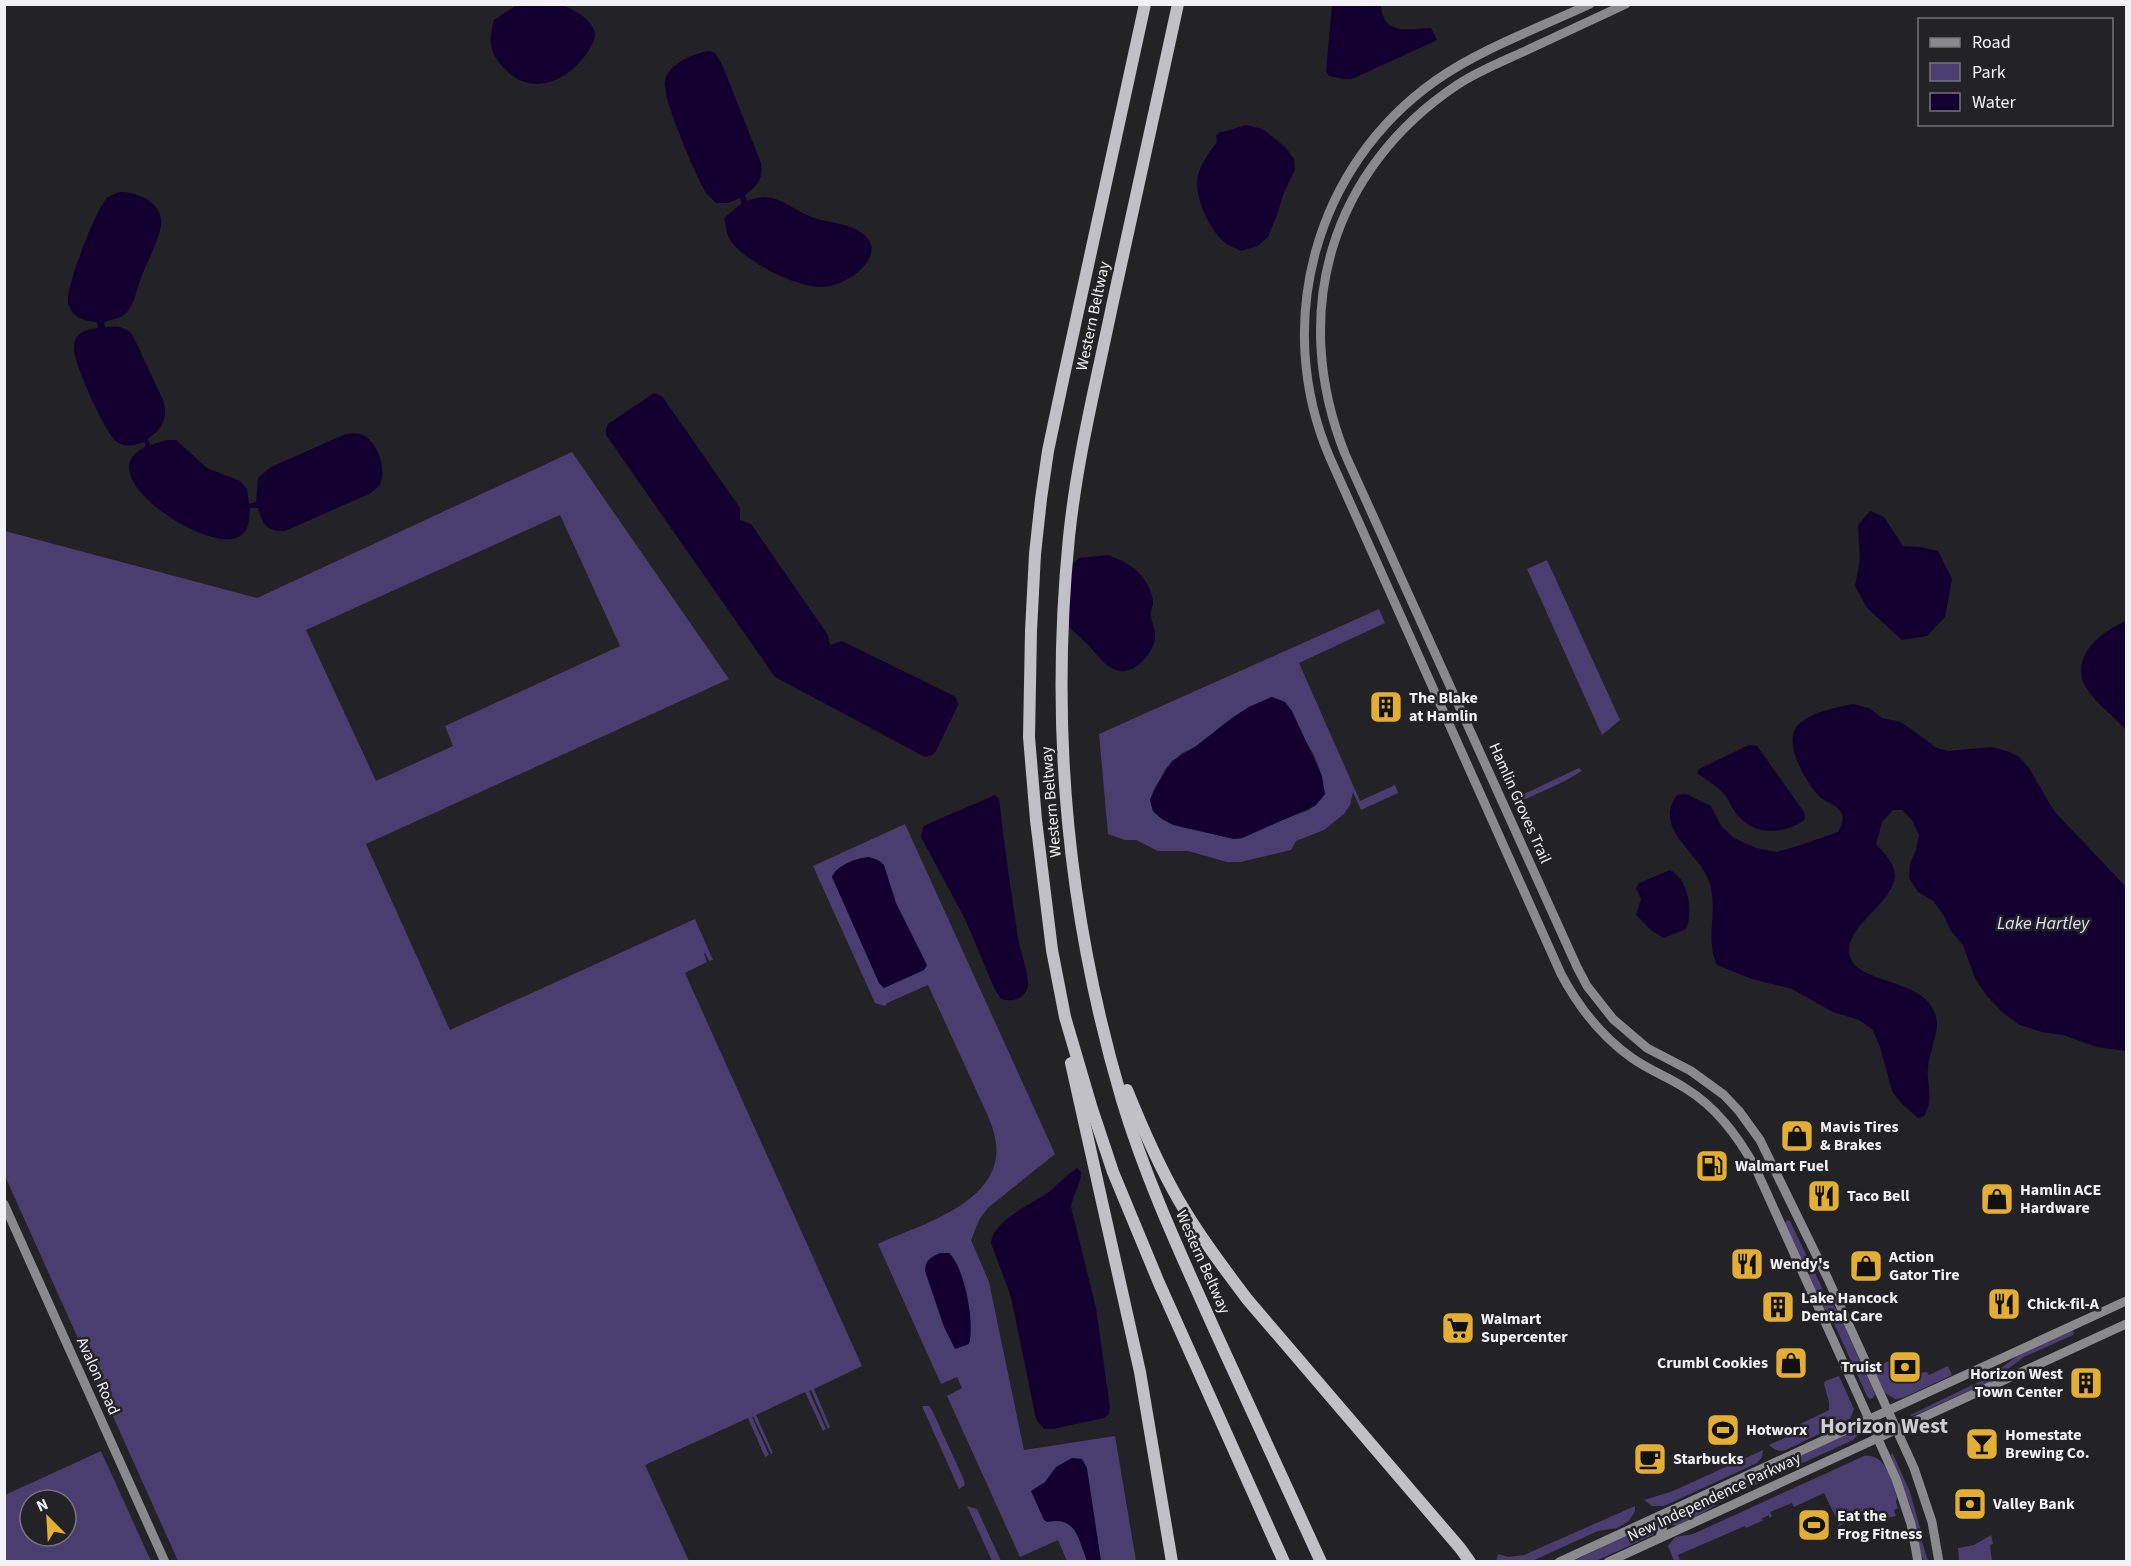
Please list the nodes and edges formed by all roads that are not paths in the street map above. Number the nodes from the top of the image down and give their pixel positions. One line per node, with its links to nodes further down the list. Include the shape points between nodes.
1 (1145, 4): 7 (highway, Western Beltway, via 1048,451 1035,554 1029,737 1035,820)
2 (1178, 4): 8 (highway, Western Beltway, via 1080,456 1061,649 1065,806 1077,894)
3 (1590, 4): 5 (street, Hamlin Groves Trail)
4 (1626, 4): 6 (street, Hamlin Groves Trail)
5 (1556, 20): 6 (street); 13 (street, Hamlin Groves Trail, via 1434,81 1386,124 1353,167 1322,230 1308,281 1304,342 1312,408 1335,469 1572,995 1620,1049 1700,1099 1742,1143)
6 (1562, 34): 12 (street, Hamlin Groves Trail, via 1478,73 1442,96 1402,130 1361,183 1333,246 1324,286 1320,340 1328,404 1349,464 1587,986 1634,1038 1707,1082 1724,1095 1750,1126 1769,1155)
7 (1065, 1017): 20 (highway, via 1072,1069 1140,1372); 21 (highway, Western Beltway, via 1113,1172)
8 (1108, 1047): 18 (highway, via 1162,1170 1216,1257 1247,1299); 22 (highway, Western Beltway, via 1132,1132 1162,1211)
9 (4, 1204): 19 (street, Avalon Road)
10 (2127, 1300): 12 (street, New Independence Parkway)
11 (2127, 1324): 14 (street, New Independence Parkway)
12 (1888, 1410): 13 (street, New Independence Parkway); 14 (street, Hamlin Groves Trail)
13 (1869, 1419): 15 (street, Hamlin Groves Trail); 16 (street, New Independence Parkway)
14 (1897, 1429): 15 (street, New Independence Parkway); 28 (street, Hamlin Groves Trail, via 1927,1501)
15 (1877, 1438): 17 (street, New Independence Parkway); 27 (street, Hamlin Groves Trail, via 1907,1509)
16 (1680, 1505): 17 (street, via 1664,1522); 25 (street, New Independence Parkway)
17 (1660, 1538): 26 (street, New Independence Parkway)
18 (1460, 1548): 23 (highway); 24 (highway)
19 (165, 1562)
20 (1172, 1562)
21 (1284, 1562)
22 (1321, 1562)
23 (1470, 1562)
24 (1479, 1562)
25 (1558, 1562)
26 (1608, 1562)
27 (1918, 1562)
28 (1939, 1562)

